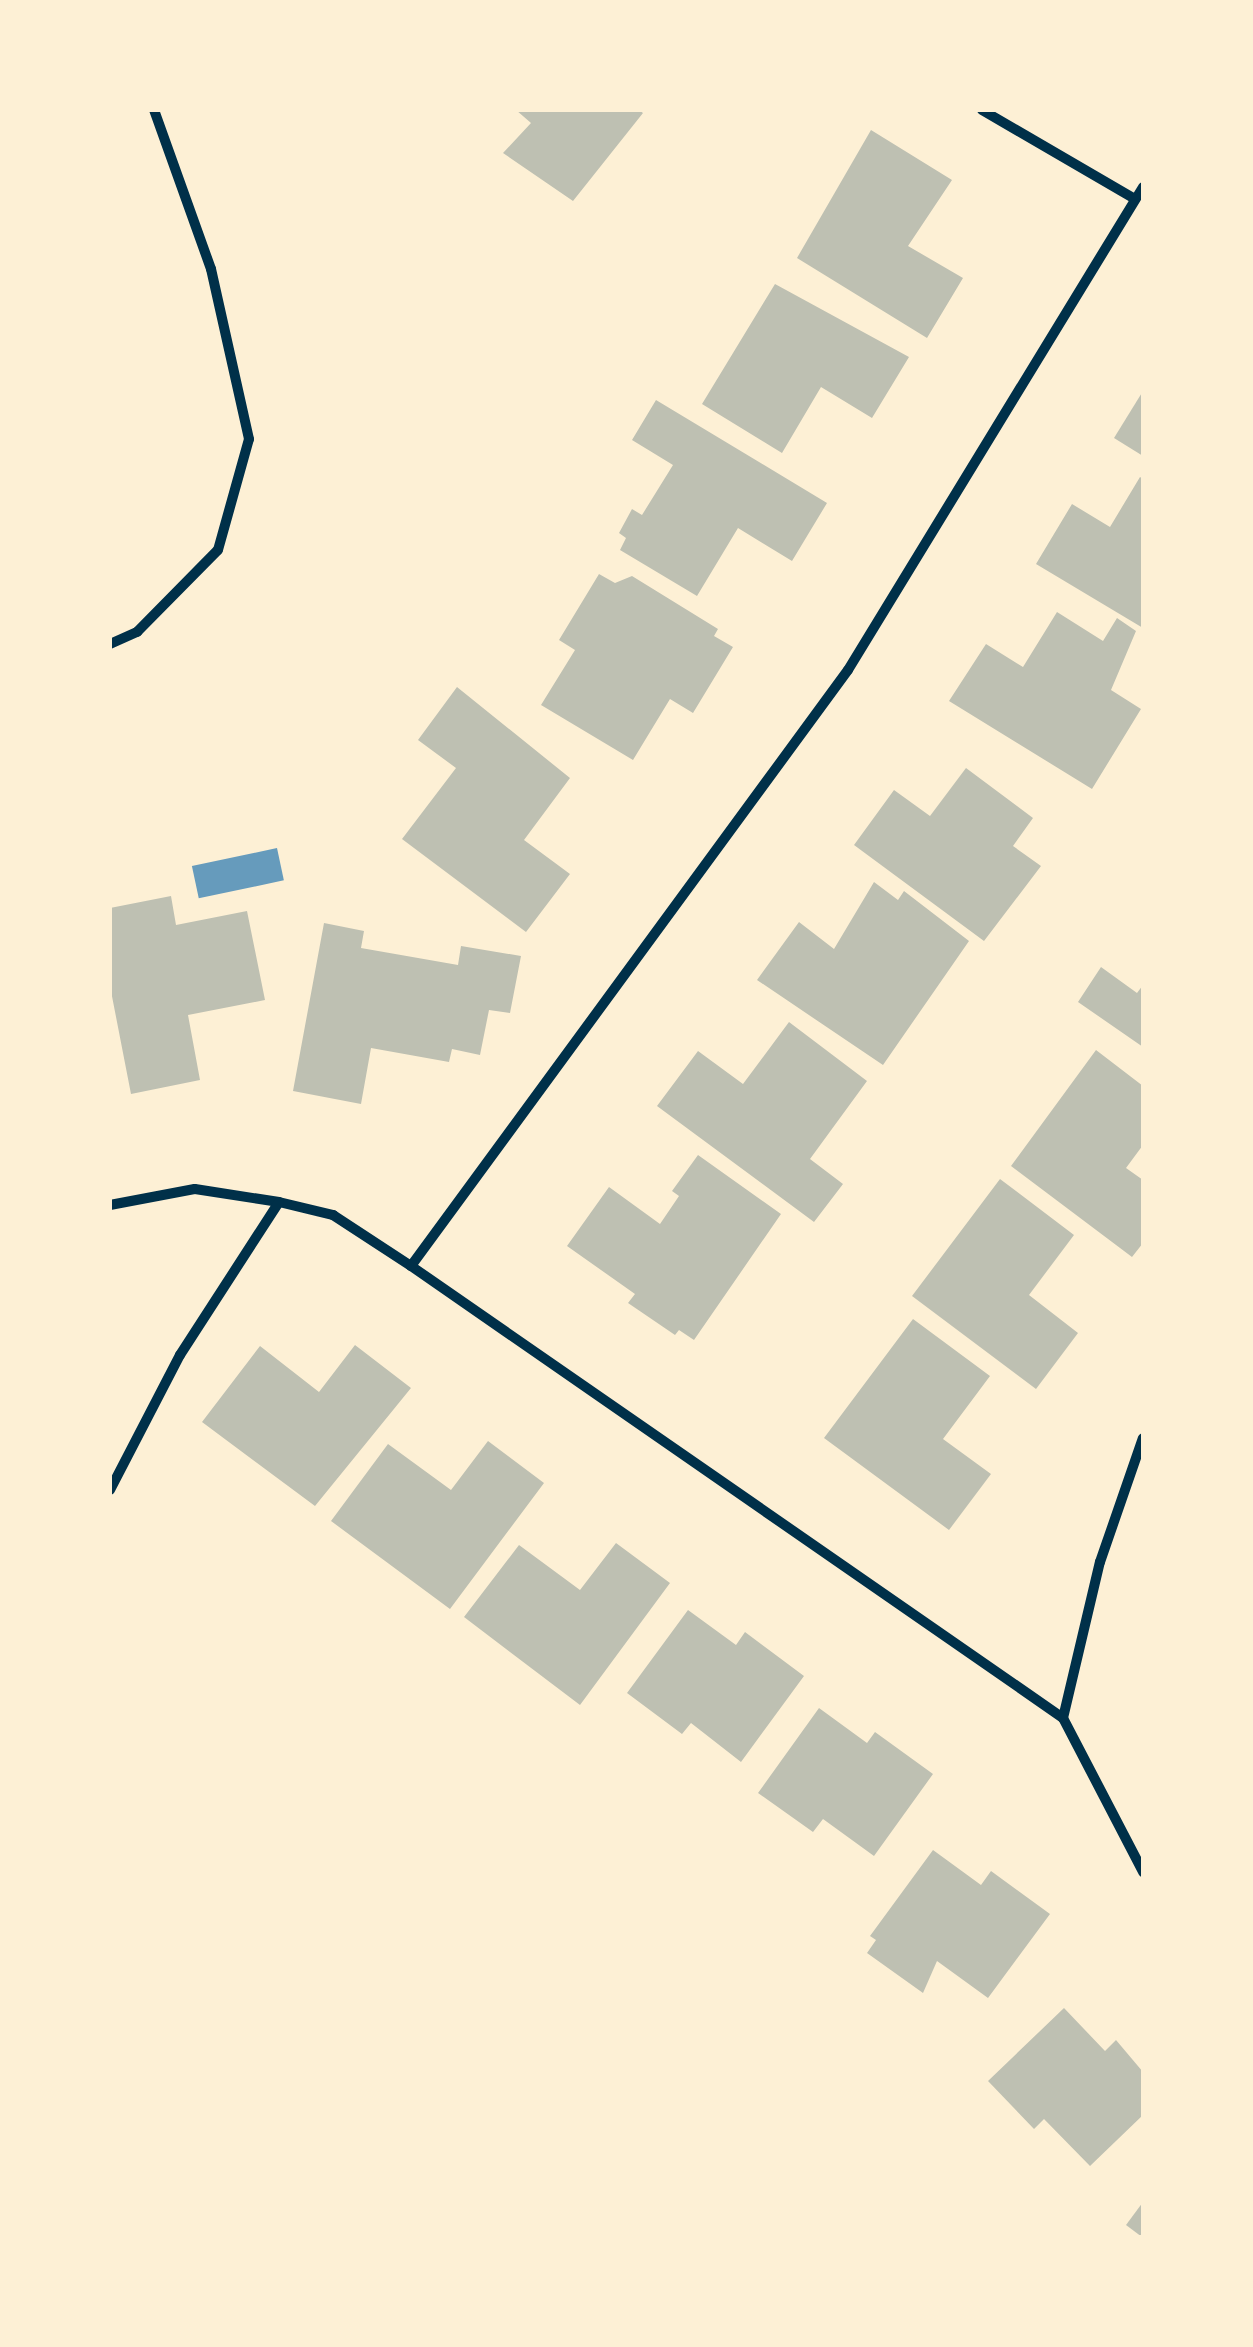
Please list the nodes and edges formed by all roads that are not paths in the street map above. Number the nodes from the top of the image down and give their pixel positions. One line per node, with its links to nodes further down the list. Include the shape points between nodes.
1 (154, 110): 5 (street, via 211,269 249,439 218,550 137,632)
2 (982, 110): 4 (street)
3 (1143, 187): 4 (street)
4 (1135, 200): 8 (street, via 848,670)
5 (110, 644)
6 (278, 1202): 7 (street, via 195,1189); 8 (street, via 333,1216); 10 (street, via 180,1355)
7 (110, 1204)
8 (411, 1266): 11 (street)
9 (1143, 1438): 11 (street, via 1100,1562)
10 (110, 1490)
11 (1064, 1718): 12 (street)
12 (1143, 1872)

